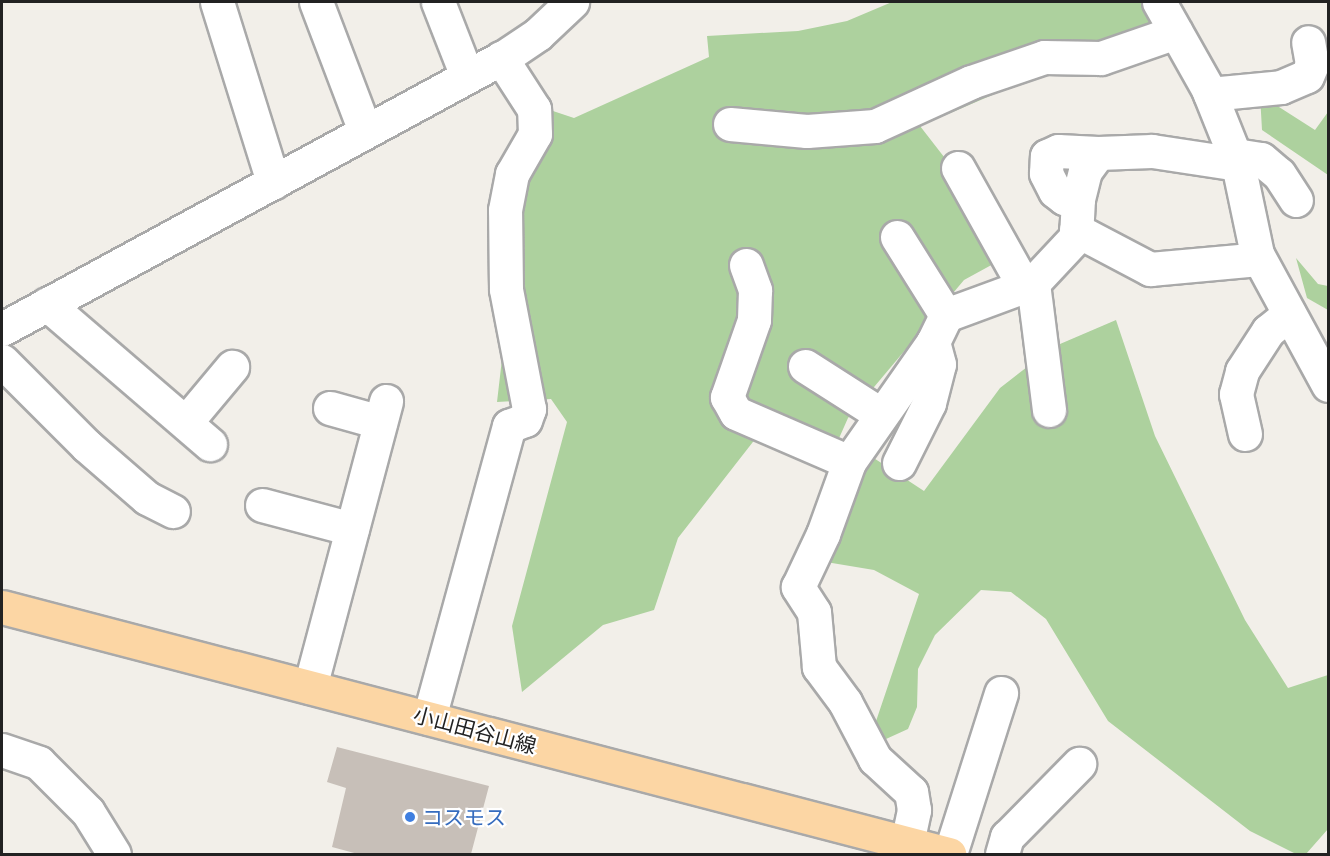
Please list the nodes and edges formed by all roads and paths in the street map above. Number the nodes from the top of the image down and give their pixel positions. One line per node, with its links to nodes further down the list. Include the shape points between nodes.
1 (217, 2): 15 (street)
2 (316, 2): 12 (street)
3 (438, 2): 9 (street)
4 (572, 2): 8 (street, via 538,34)
5 (1159, 2): 6 (street)
6 (1176, 32): 10 (street); 11 (street, via 1101,58 1044,57 971,82 875,126 807,131)
7 (1308, 42): 10 (street, via 1312,64 1307,76 1281,87)
8 (501, 58): 9 (street); 44 (street, via 534,109 535,134 512,174 505,210 506,289 529,409 525,420 509,426)
9 (467, 76): 12 (street)
10 (1210, 93): 13 (street)
11 (730, 124)
12 (365, 131): 15 (street)
13 (1236, 160): 16 (street, via 1261,159 1279,174); 17 (street, via 1152,151 1098,153 1085,171); 19 (street)
14 (958, 168): 21 (street)
15 (273, 182): 22 (street)
16 (1296, 200)
17 (1077, 215): 19 (street, via 1150,269); 21 (street, via 1076,237)
18 (897, 237): 25 (street)
19 (1259, 259): 23 (street)
20 (746, 266): 36 (street, via 755,290 754,320 727,397 736,413)
21 (1028, 284): 25 (street); 31 (street)
22 (47, 304): 24 (street); 33 (street)
23 (1289, 314): 29 (street); 34 (street, via 1268,331 1242,370 1236,394)
24 (2, 329)
25 (944, 349): 32 (street); 37 (street, via 929,403)
26 (2, 361): 39 (street, via 96,454 147,498)
27 (805, 366): 32 (street)
28 (232, 367): 33 (street)
29 (1329, 385)
30 (330, 408): 40 (street, via 383,411)
31 (1049, 410)
32 (880, 414): 36 (street)
33 (186, 422): 35 (street)
34 (1245, 434)
35 (210, 444)
36 (849, 462): 47 (street, via 823,534 798,587 814,612 819,667 845,702 875,759 911,792 914,810)
37 (899, 463)
38 (262, 505): 40 (street)
39 (172, 511)
40 (352, 529): 42 (street)
41 (2, 607): 42 (main road, 小山田谷山線)
42 (310, 687): 44 (main road, 小山田谷山線)
43 (1001, 693): 49 (street)
44 (429, 718): 47 (main road, 小山田谷山線)
45 (2, 750): 48 (street, via 39,763 88,812)
46 (1079, 764): 50 (street, via 1007,837)
47 (907, 843): 49 (main road, 小山田谷山線)
48 (114, 855)
49 (950, 855)
50 (1002, 855)

